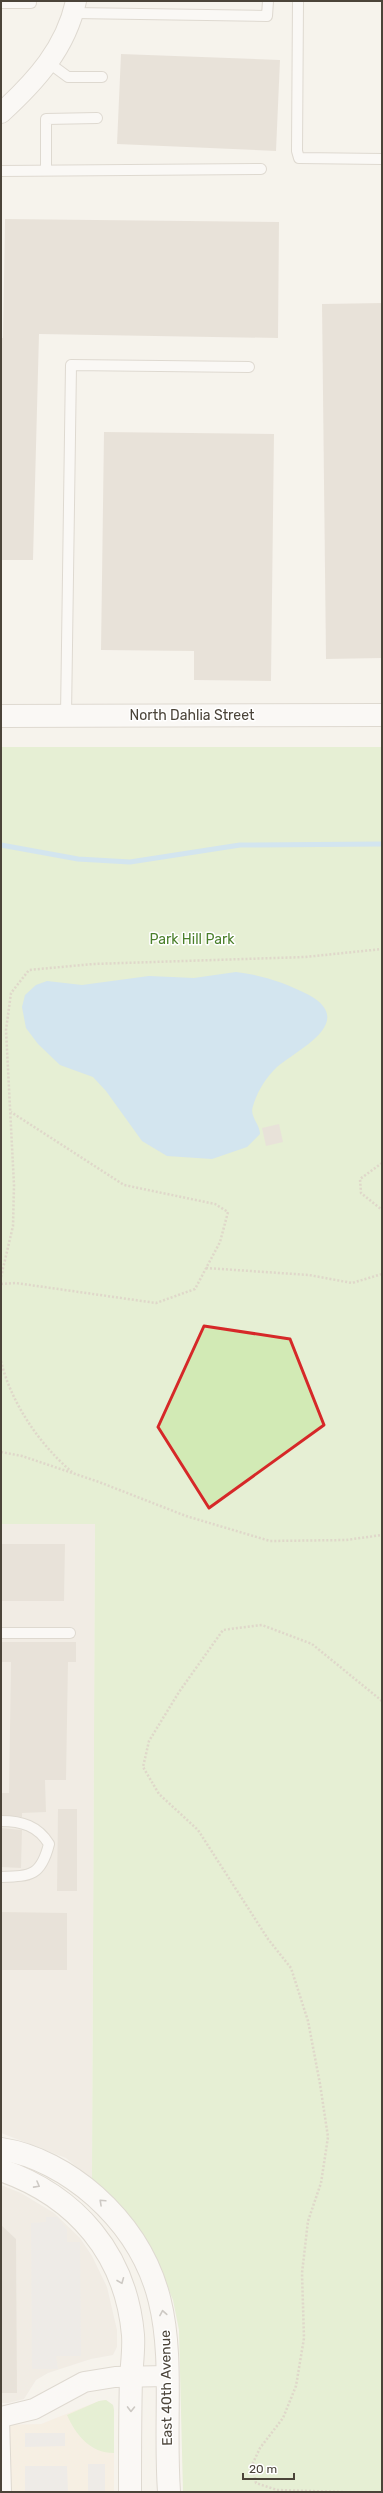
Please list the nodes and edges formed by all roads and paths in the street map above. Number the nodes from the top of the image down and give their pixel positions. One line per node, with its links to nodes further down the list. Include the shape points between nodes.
1 (268, 1): 5 (lane, via 267,16)
2 (298, 1): 10 (lane, via 299,158)
3 (1, 3): 4 (lane)
4 (31, 3)
5 (75, 7): 6 (street, via 60,45)
6 (49, 63): 7 (lane, via 68,77); 8 (street, via 24,92)
7 (102, 76)
8 (1, 113)
9 (97, 118): 12 (lane, via 46,119)
10 (382, 159)
11 (261, 169): 12 (lane)
12 (46, 170): 13 (lane)
13 (1, 171)
14 (249, 366): 17 (lane, via 71,365)
15 (382, 715): 17 (street, North Dahlia Street)
16 (1, 716): 17 (street, North Dahlia Street)
17 (66, 716)
18 (382, 949): 19 (path, via 305,958 93,964 29,970 11,993 6,1030)
19 (11, 1112): 22 (path, via 124,1185 215,1204 228,1212 220,1242); 24 (path, via 13,1226)
20 (382, 1163): 21 (path, via 360,1179 361,1193)
21 (382, 1210)
22 (206, 1268): 23 (path, via 309,1276 352,1283); 25 (path, via 195,1289 156,1304 16,1282)
23 (382, 1274)
24 (1, 1277)
25 (1, 1284)
26 (1, 1361): 28 (path, via 19,1404 38,1438 53,1456)
27 (1, 1452): 28 (path, via 22,1456)
28 (74, 1474): 29 (path, via 186,1516 270,1541 346,1540)
29 (382, 1535)
30 (1, 1633): 31 (lane)
31 (70, 1633)
32 (382, 1701): 43 (path, via 312,1644 262,1625 223,1630 179,1692 149,1741 143,1767 159,1794 198,1830 268,1939 291,1968 308,2021 328,2137 321,2183 308,2221 302,2273 304,2338 296,2386 283,2418 260,2448 252,2465 256,2483 277,2490)
33 (1, 1821): 34 (lane, via 29,1825 43,1834 49,1844 45,1861 35,1872 26,1876)
34 (1, 1876)
35 (1, 2149): 38 (street, East 40th Avenue, one-way to 35, via 166,2328 160,2295 150,2267 130,2234 103,2203 68,2176 43,2162)
36 (1, 2170): 37 (street, one-way to 37, via 23,2178 54,2195 86,2224 101,2244 120,2278 127,2298 133,2336)
37 (131, 2376): 38 (street); 39 (street, via 84,2382 34,2409); 41 (street, one-way to 41)
38 (167, 2376): 42 (street, East 40th Avenue)
39 (2, 2417): 40 (lane)
40 (6, 2492)
41 (130, 2492)
42 (168, 2492)
43 (343, 2492)

